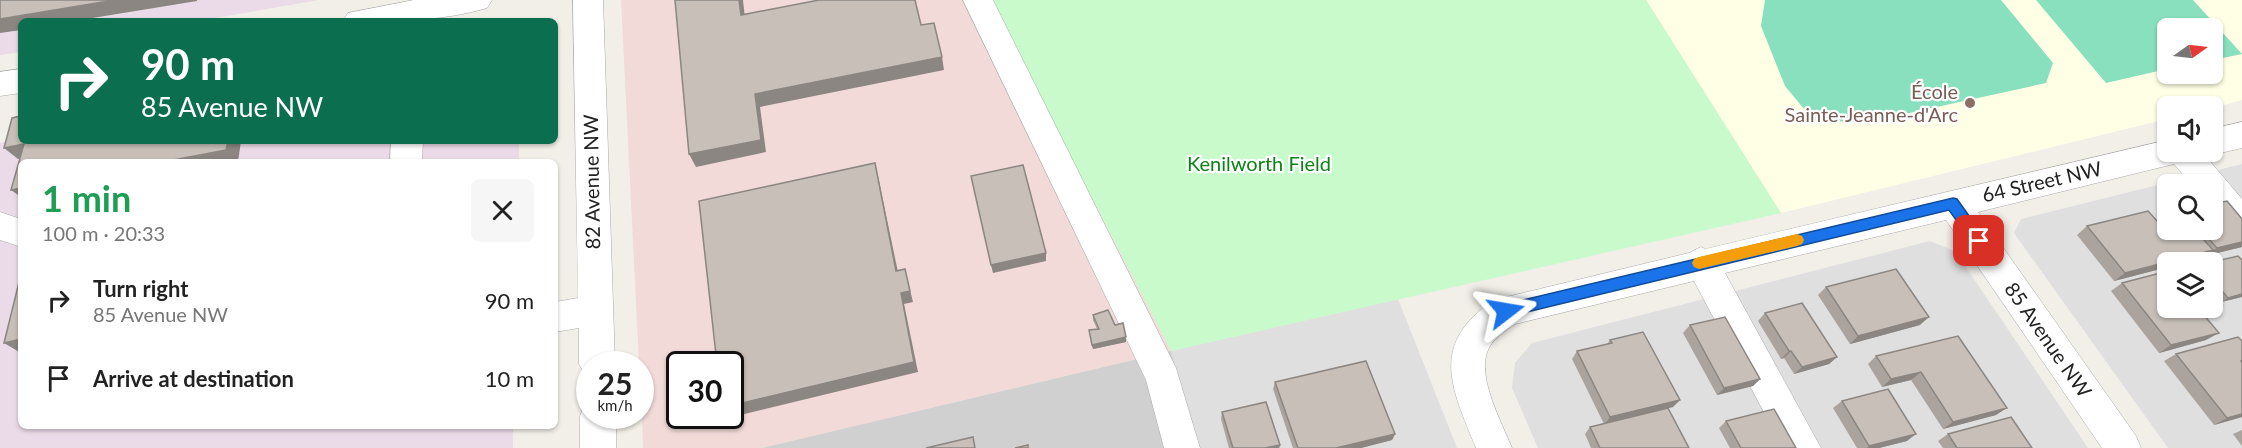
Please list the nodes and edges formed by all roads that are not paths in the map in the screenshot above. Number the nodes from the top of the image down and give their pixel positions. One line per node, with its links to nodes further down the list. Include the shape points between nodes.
1 (477, 0): 4 (street)
2 (588, 0): 19 (street, 82 Avenue NW)
3 (978, 0): 24 (street, via 1163,379)
4 (411, 16): 5 (street)
5 (390, 18)
6 (18, 81): 7 (street)
7 (0, 84)
8 (2242, 135): 9 (street)
9 (2223, 139)
10 (2157, 155): 14 (street, 64 Street NW)
11 (2191, 162): 12 (street)
12 (2201, 174)
13 (2223, 200): 15 (street)
14 (1953, 203): 18 (street, 64 Street NW); 27 (street, 85 Avenue NW)
15 (2242, 222)
16 (0, 226): 17 (street)
17 (18, 232)
18 (1701, 262): 25 (street, 64 Street NW, via 1506,311 1490,319 1470,345 1467,363 1468,384); 26 (street)
19 (595, 310): 20 (street); 21 (street, 82 Avenue NW)
20 (558, 316)
21 (597, 351)
22 (598, 429): 23 (street)
23 (598, 448)
24 (1182, 448)
25 (1494, 448)
26 (1803, 448)
27 (2123, 448)

